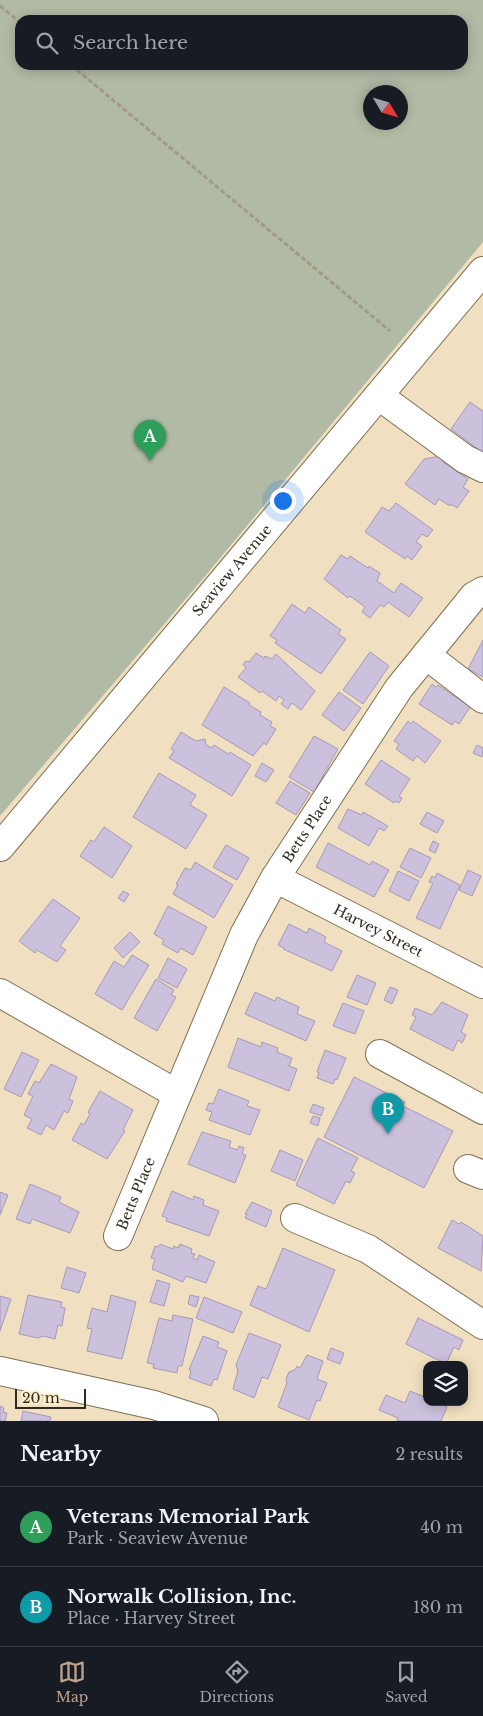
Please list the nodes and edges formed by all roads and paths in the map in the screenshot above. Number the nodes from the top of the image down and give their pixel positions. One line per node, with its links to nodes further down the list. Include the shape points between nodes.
1 (0, 6): 2 (path)
2 (15, 18)
3 (77, 70): 5 (path)
4 (483, 271): 6 (street, Seaview Avenue)
5 (390, 332)
6 (379, 396): 7 (street, via 464,459); 11 (street, Seaview Avenue)
7 (483, 468)
8 (483, 591): 9 (street, Betts Place, via 474,596)
9 (426, 655): 10 (street); 12 (street, Betts Place, via 399,688)
10 (483, 699)
11 (0, 847)
12 (275, 878): 13 (street, Harvey Street); 16 (street, Betts Place, via 244,935)
13 (483, 984)
14 (0, 993): 16 (street)
15 (380, 1054): 17 (street)
16 (177, 1094): 19 (street, Betts Place)
17 (483, 1110)
18 (295, 1218): 20 (street, via 368,1249)
19 (118, 1236)
20 (483, 1325)
21 (0, 1371): 22 (street, via 154,1405)
22 (204, 1421)

